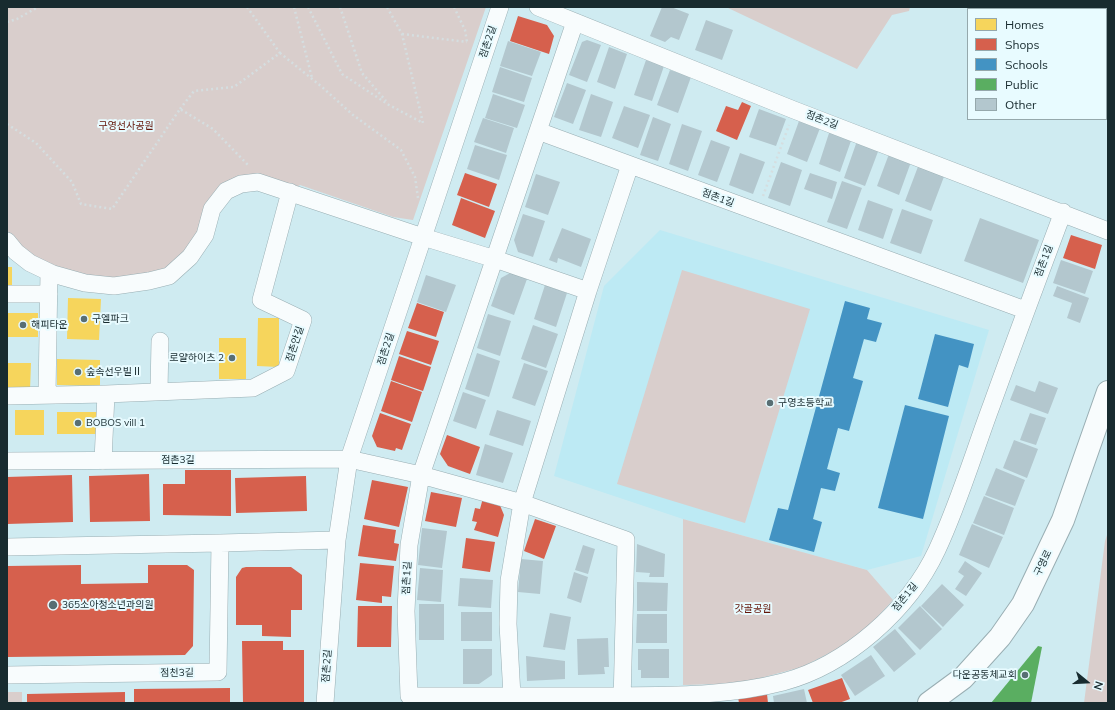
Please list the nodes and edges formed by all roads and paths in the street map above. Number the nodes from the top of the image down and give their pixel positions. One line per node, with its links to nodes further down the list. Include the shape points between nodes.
1 (38, 7): 10 (path)
2 (247, 7): 14 (path)
3 (294, 7): 16 (path)
4 (308, 7): 17 (path, via 342,74)
5 (340, 7): 17 (path, via 362,73)
6 (387, 7): 12 (path)
7 (454, 7): 13 (path, via 465,30)
8 (500, 7): 15 (street, 점촌2길)
9 (538, 7): 11 (street, 점촌2길)
10 (7, 22)
11 (575, 22): 19 (street, 점촌2길); 21 (street)
12 (402, 34): 13 (path); 17 (path, via 423,123)
13 (467, 42): 15 (path)
14 (280, 52): 16 (path); 18 (path, via 234,87 194,91)
15 (484, 52): 29 (street, 점촌2길)
16 (312, 78): 25 (path, via 353,115 401,150 415,176)
17 (389, 105)
18 (180, 109): 20 (path, via 112,209 81,204 72,182 36,143); 23 (path, via 213,129)
19 (794, 110): 26 (path); 27 (street, 점촌2길)
20 (7, 124)
21 (538, 131): 22 (street, 점촌1길); 31 (street, 점촌1길)
22 (630, 165): 26 (street, 점촌1길); 33 (street)
23 (269, 185): 24 (street); 32 (street, via 258,182 241,184 226,191 212,209 205,235 190,257 169,276 114,286 85,283)
24 (290, 192): 29 (street); 38 (street, 점촌안길, via 261,300 303,320 286,371 253,388)
25 (418, 199)
26 (757, 212): 36 (street, 점촌1길)
27 (1063, 212): 28 (street, 점촌2길); 36 (street, 점촌1길)
28 (1108, 231)
29 (423, 238): 31 (street); 43 (street, 점촌2길)
30 (7, 241): 32 (street, via 30,263)
31 (495, 259): 33 (street); 46 (street, 점촌1길)
32 (49, 272): 35 (street)
33 (588, 291): 47 (street)
34 (7, 294): 35 (street)
35 (49, 294): 41 (street)
36 (1025, 310): 53 (street, 점촌1길, via 965,480 936,552 920,580 881,625 860,644 834,660 785,681 722,693)
37 (160, 341): 38 (street)
38 (159, 391): 40 (street, 점촌안길)
39 (1108, 392): 55 (main road, 구영로, via 1063,520 1023,604 1000,637 963,678)
40 (106, 394): 41 (street, 점촌안길); 45 (street)
41 (47, 395): 42 (street, 점촌안길)
42 (7, 396)
43 (349, 459): 45 (street, 점촌3길); 46 (street, 점촌3길); 48 (street, 점촌2길)
44 (7, 461): 45 (street, 점촌3길)
45 (103, 461)
46 (421, 475): 47 (street, 점촌3길); 52 (street, 점촌1길, via 409,545 406,611 409,696)
47 (522, 503): 52 (street, via 509,581 508,624); 53 (street, via 626,540)
48 (337, 540): 49 (street); 54 (street, 점촌2길)
49 (220, 544): 50 (street); 51 (street, 점천3길, via 218,672)
50 (7, 547)
51 (7, 675)
52 (512, 696): 53 (street, 점촌1길)
53 (623, 699)
54 (325, 703)
55 (929, 703)

